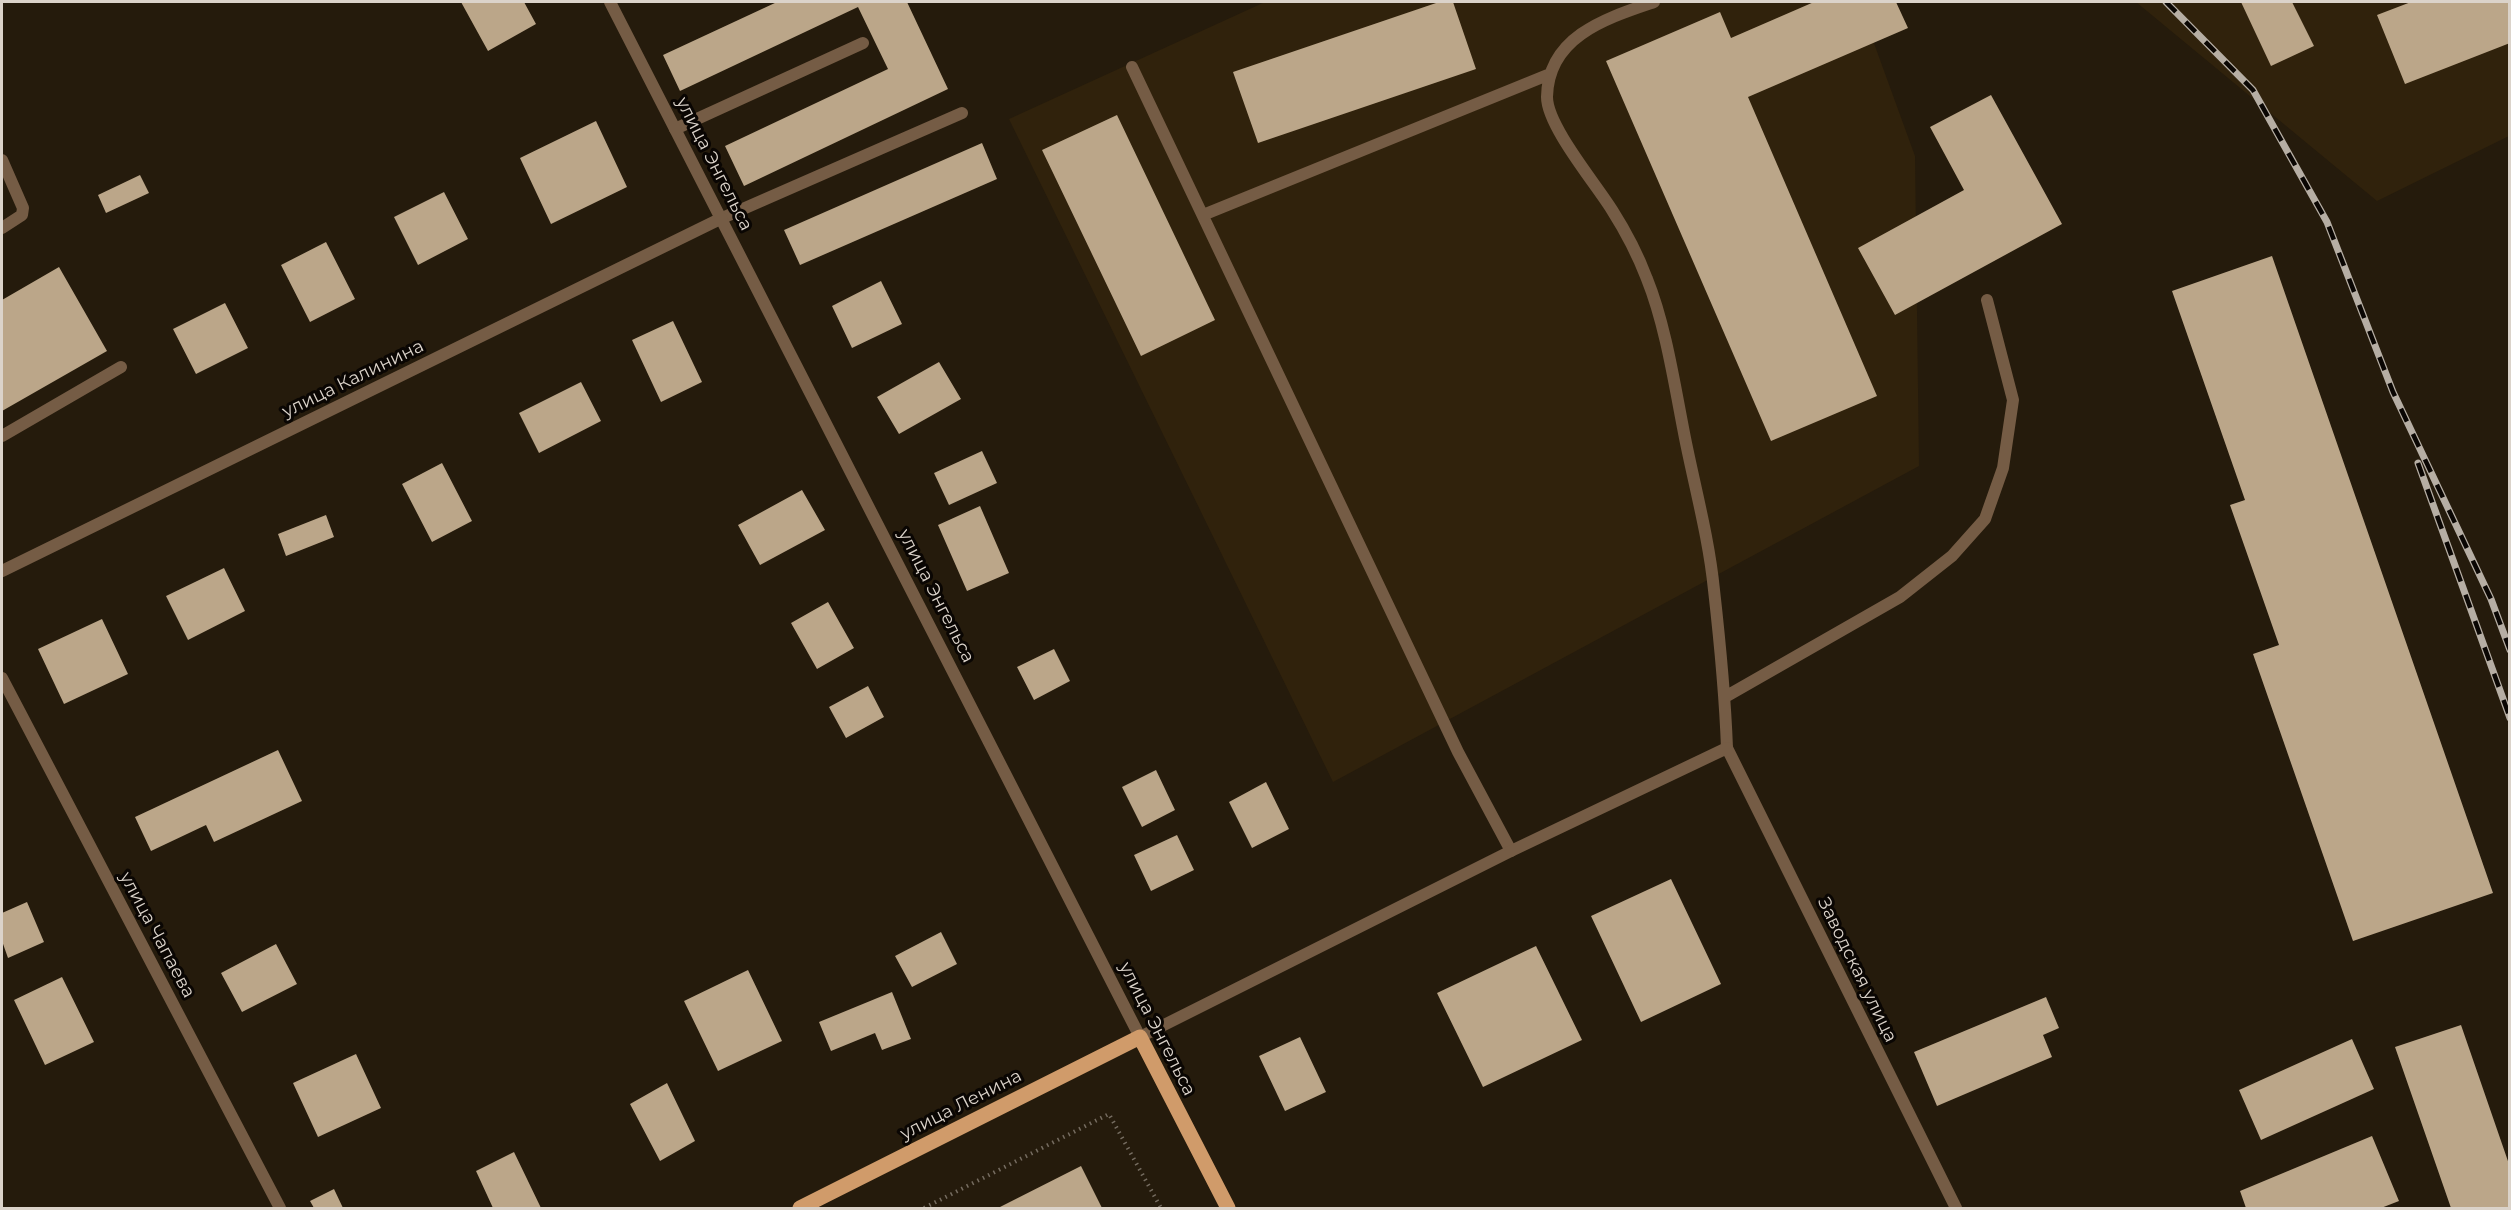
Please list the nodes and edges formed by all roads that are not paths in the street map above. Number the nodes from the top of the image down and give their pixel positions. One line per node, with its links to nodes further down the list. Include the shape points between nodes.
1 (610, 2): 7 (street, улица Энгельса)
2 (1654, 2): 5 (street, via 1598,22 1580,33)
3 (863, 43): 7 (street)
4 (1132, 67): 9 (street)
5 (1550, 74): 9 (street); 17 (street, via 1547,99 1554,122 1618,220 1648,280 1669,358 1714,588)
6 (962, 113): 10 (street, улица Калинина)
7 (675, 129): 10 (street, улица Энгельса)
8 (2, 160): 11 (street, via 23,208 22,215)
9 (1203, 215): 19 (street, via 1458,752)
10 (720, 219): 15 (street, улица Калинина); 20 (street, улица Энгельса)
11 (2, 228)
12 (1987, 300): 17 (street, via 2013,400 2003,468 1985,519 1952,555 1900,597)
13 (121, 367): 14 (street)
14 (2, 436)
15 (2, 572)
16 (2, 678): 21 (street, улица Чапаева)
17 (1725, 697): 18 (street)
18 (1727, 748): 19 (street); 24 (street, Заводская улица)
19 (1511, 851): 20 (street)
20 (1140, 1037): 22 (main road, улица Ленина); 23 (main road, улица Энгельса)
21 (280, 1209)
22 (800, 1209)
23 (1228, 1209)
24 (1956, 1209)

